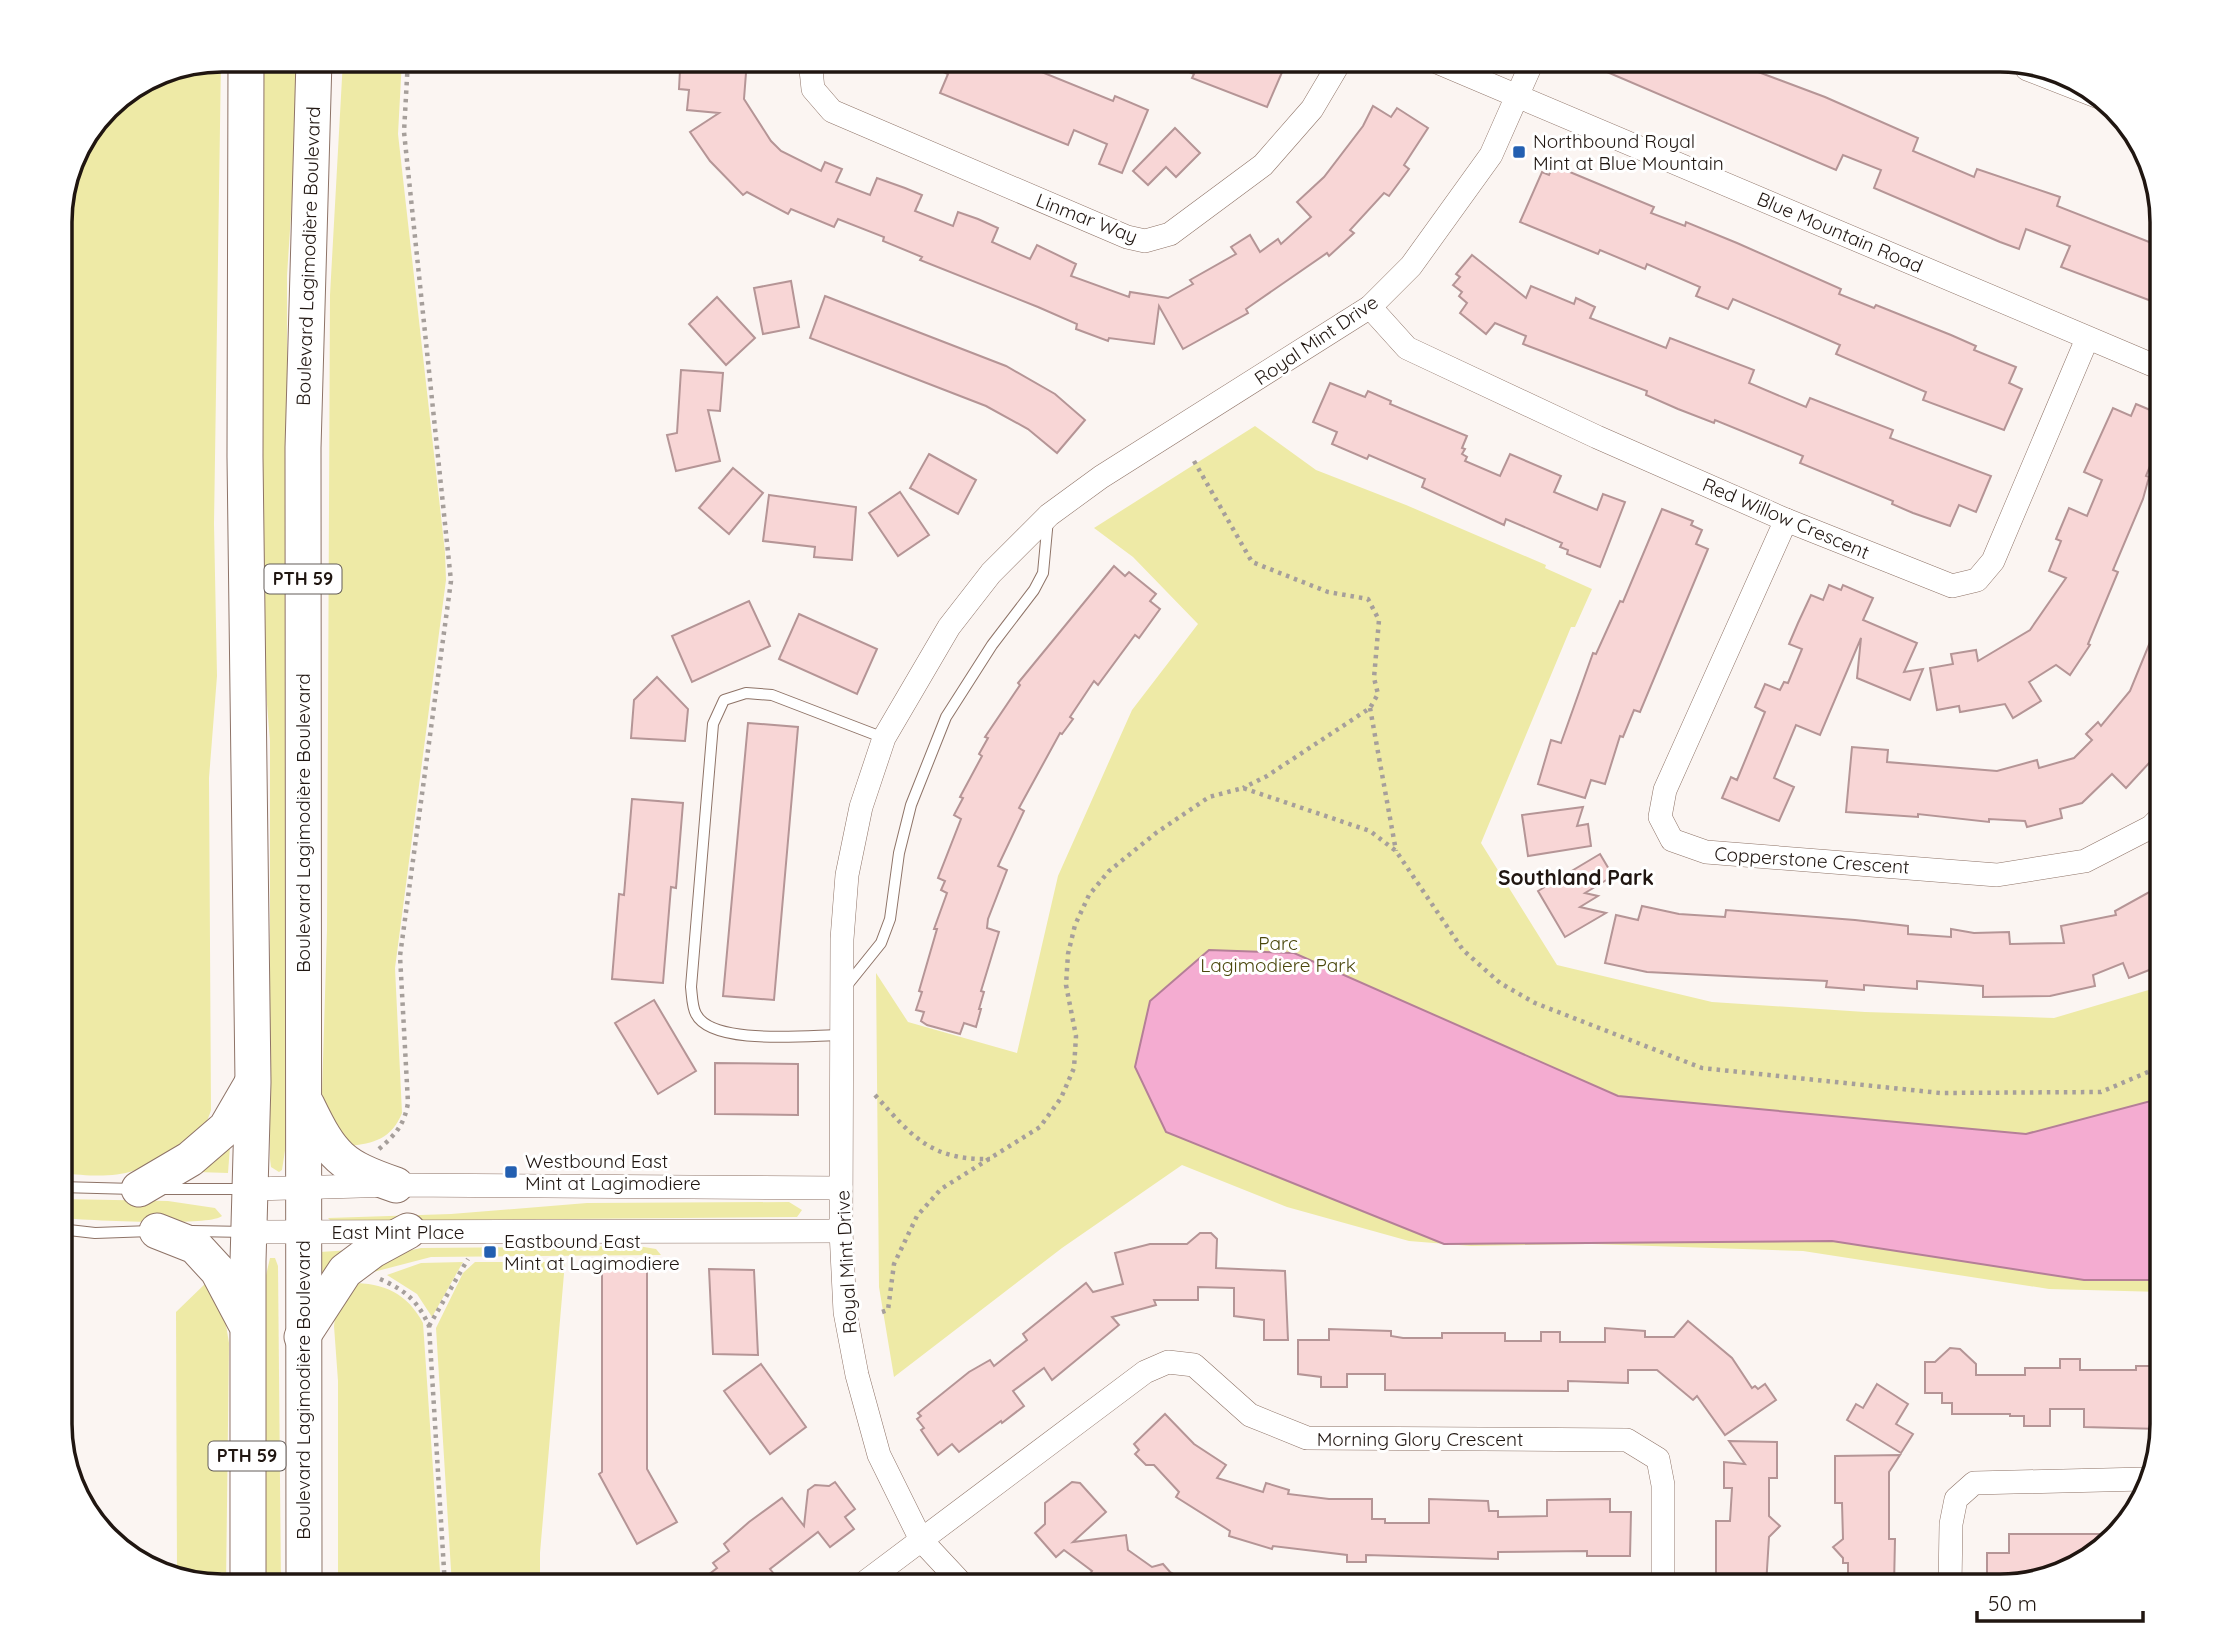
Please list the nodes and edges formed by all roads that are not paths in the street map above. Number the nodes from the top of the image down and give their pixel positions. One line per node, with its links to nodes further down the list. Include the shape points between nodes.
1 (246, 72): 17 (main road, PTH 59, via 245,457)
2 (314, 72): 18 (main road, Boulevard Lagimodière Boulevard / PTH 59, via 303,370)
3 (811, 72): 4 (street, Linmar Way, via 813,89 832,111 1127,237 1146,240 1170,234 1263,165 1312,109)
4 (1334, 72)
5 (1463, 72): 7 (street)
6 (1528, 72): 7 (street, Royal Mint Drive)
7 (1519, 94): 8 (street, Royal Mint Drive, via 1491,155 1450,215 1411,266); 9 (street, Blue Mountain Road)
8 (1370, 307): 11 (street, Royal Mint Drive, via 1101,477); 12 (street, Red Willow Crescent, via 1407,348)
9 (2087, 339): 10 (street, Blue Mountain Road); 12 (street, Red Willow Crescent, via 1993,561 1977,580 1952,586)
10 (2150, 364)
11 (1049, 515): 13 (street, Royal Mint Drive, via 991,573 949,627); 15 (lane, via 1043,573 946,717 911,805 890,919 881,943)
12 (1786, 520): 14 (street, Copperstone Crescent, via 1665,790 1660,817 1672,840 1706,852 1997,875 2085,861)
13 (884, 738): 15 (street, Royal Mint Drive, via 861,807 848,875); 16 (lane, via 772,695 746,693 723,700 713,724 691,988 696,1015 713,1030 739,1035)
14 (2150, 828)
15 (842, 991): 16 (street, Royal Mint Drive)
16 (841, 1035): 21 (street, Royal Mint Drive)
17 (253, 1082): 22 (main road, via 226,1128 190,1159); 23 (main road, PTH 59)
18 (304, 1098): 19 (main road, via 326,1145 360,1173); 24 (main road, Boulevard Lagimodière Boulevard / PTH 59)
19 (396, 1185): 21 (street); 24 (street)
20 (72, 1186): 22 (lane)
21 (841, 1188): 28 (street, Royal Mint Drive)
22 (139, 1189): 23 (lane)
23 (252, 1189): 24 (street); 29 (main road, PTH 59)
24 (304, 1189): 30 (main road, Boulevard Lagimodière Boulevard / PTH 59)
25 (72, 1230): 26 (lane)
26 (157, 1231): 29 (lane); 31 (main road, via 195,1246 218,1271)
27 (408, 1231): 28 (street, East Mint Place); 30 (street, East Mint Place); 32 (main road, via 345,1271)
28 (841, 1231): 34 (street, Royal Mint Drive, via 845,1311 857,1375 880,1455)
29 (248, 1232): 30 (street, East Mint Place); 31 (main road, PTH 59)
30 (302, 1232): 32 (main road, Boulevard Lagimodière Boulevard / PTH 59)
31 (247, 1325): 35 (main road, PTH 59)
32 (302, 1337): 36 (main road, Boulevard Lagimodière Boulevard / PTH 59)
33 (2139, 1479): 40 (street, via 1974,1483 1956,1499)
34 (921, 1540): 37 (street); 38 (street, Royal Mint Drive); 39 (street, Morning Glory Crescent, via 1146,1372 1168,1362 1194,1365 1251,1415 1307,1438 1627,1440 1658,1459 1663,1485)
35 (248, 1574)
36 (304, 1574)
37 (877, 1574)
38 (952, 1574)
39 (1663, 1574)
40 (1950, 1574)

